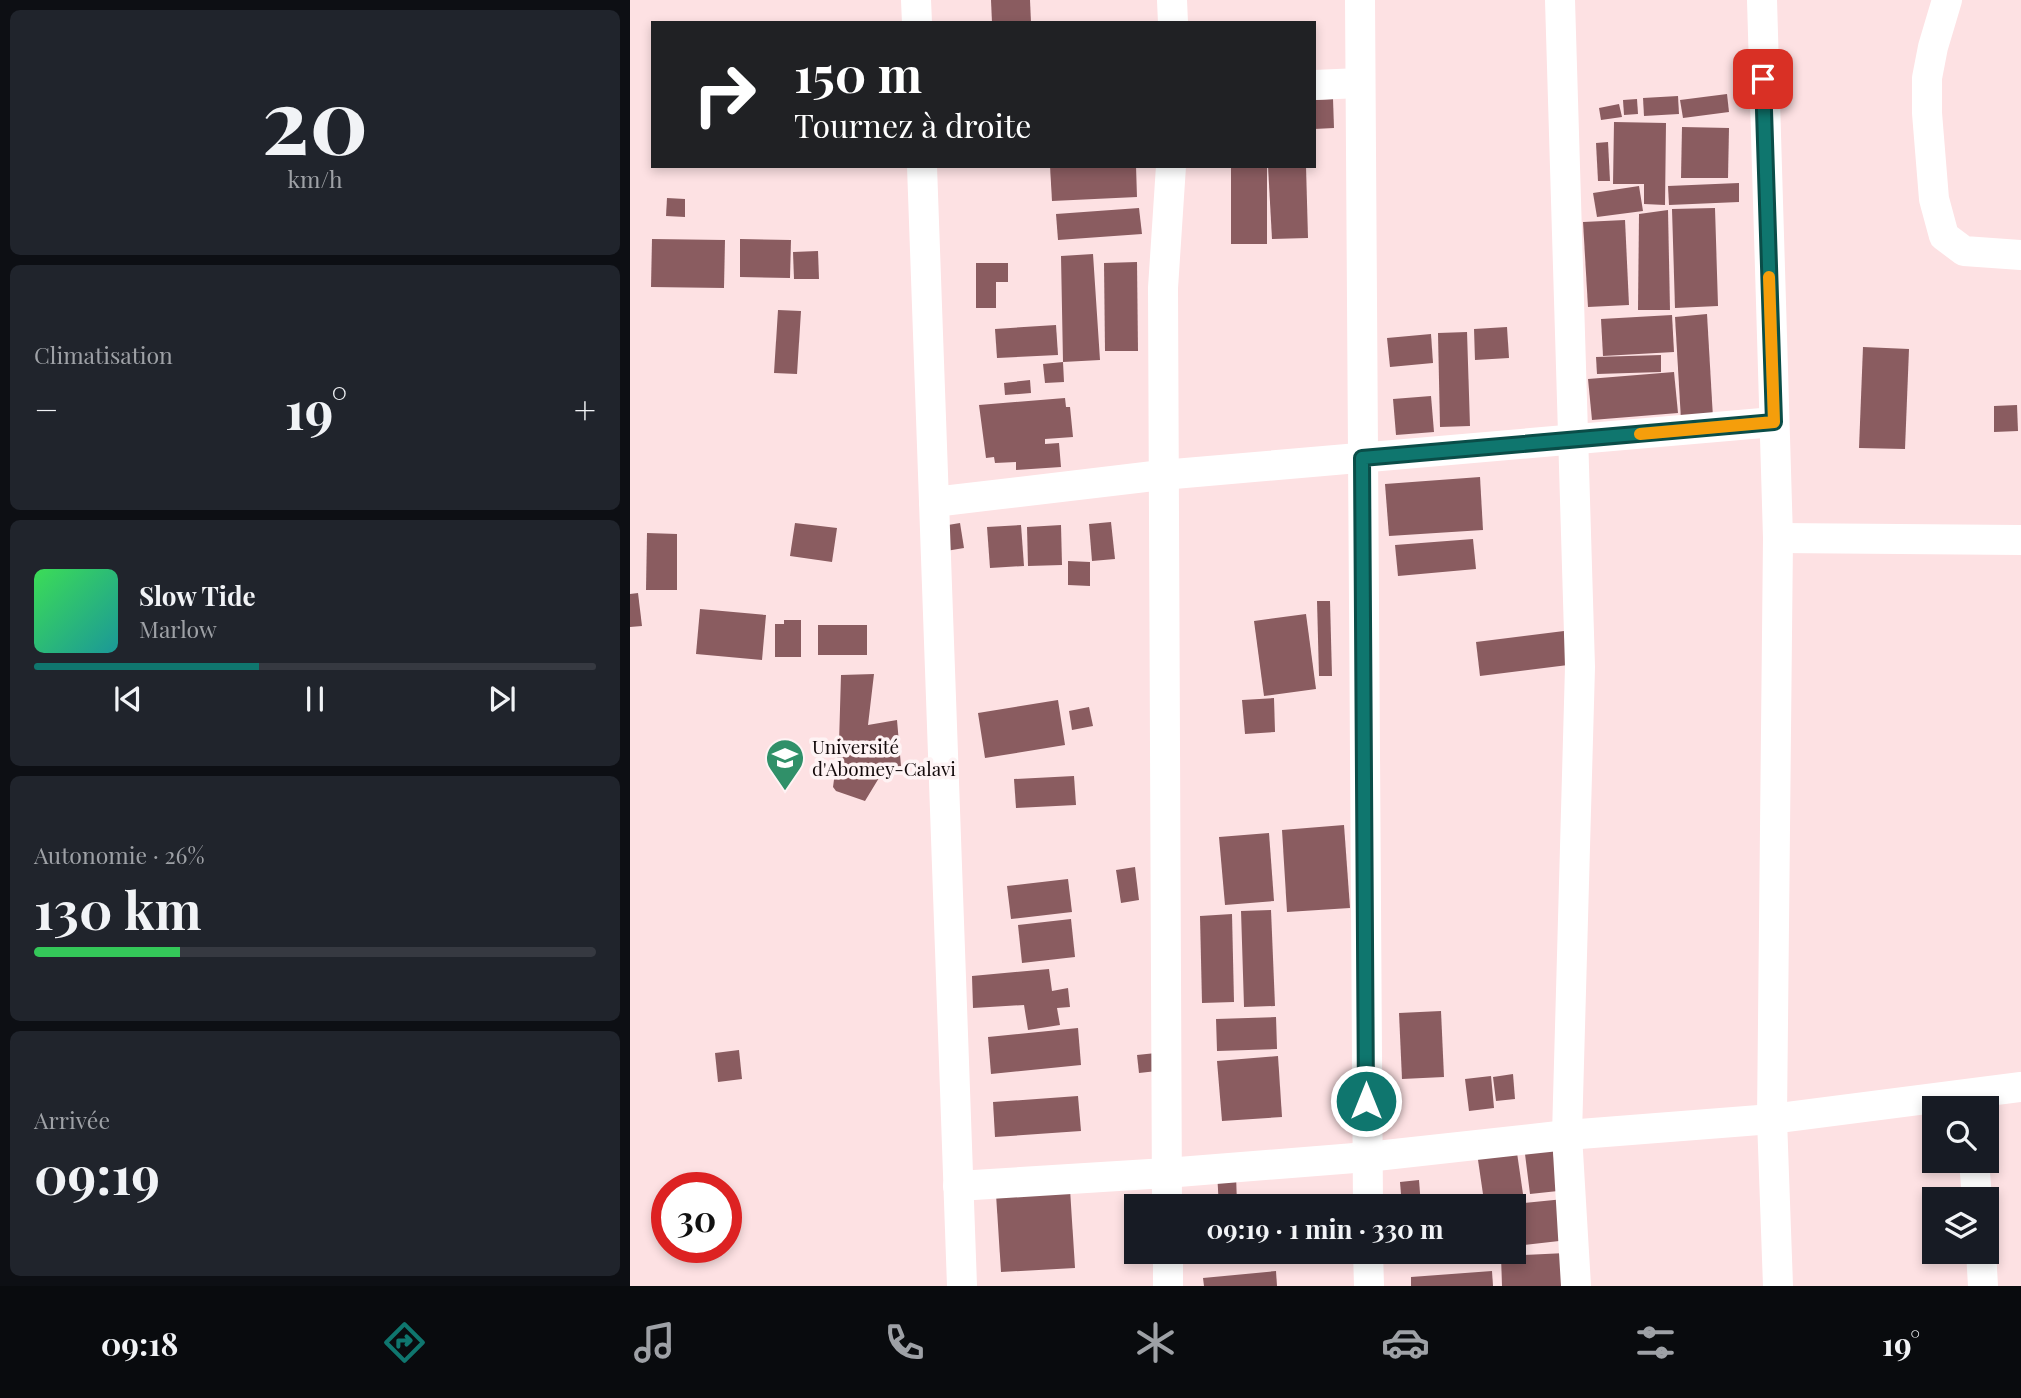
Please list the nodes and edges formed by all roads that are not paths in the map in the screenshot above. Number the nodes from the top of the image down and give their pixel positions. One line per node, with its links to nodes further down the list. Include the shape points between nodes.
1 (916, 0): 7 (street)
2 (1172, 0): 8 (street)
3 (1360, 0): 9 (street)
4 (1560, 0): 15 (street)
5 (1762, 0): 14 (street)
6 (1947, 0): 13 (street, via 1927,78 1934,199 1944,236 1964,251)
7 (917, 21)
8 (1172, 21)
9 (1360, 83): 10 (street); 16 (street)
10 (1316, 85)
11 (922, 168): 18 (street)
12 (1171, 168): 17 (street, via 1163,288)
13 (2021, 255)
14 (1774, 422): 15 (street); 19 (street)
15 (1573, 440): 16 (street); 25 (street, via 1580,667)
16 (1362, 458): 17 (street); 26 (street)
17 (1162, 475): 18 (street); 27 (street)
18 (934, 502): 28 (street)
19 (1778, 538): 20 (street); 24 (street)
20 (2021, 540)
21 (2021, 1087): 22 (street)
22 (1988, 1096)
23 (1922, 1105): 24 (street)
24 (1772, 1119): 25 (street); 38 (street)
25 (1567, 1135): 26 (street); 37 (street)
26 (1367, 1157): 27 (street); 30 (street)
27 (1166, 1173): 28 (street); 29 (street)
28 (958, 1186): 34 (street)
29 (1167, 1194)
30 (1368, 1194)
31 (1168, 1264): 35 (street)
32 (1368, 1264): 36 (street)
33 (1981, 1264): 39 (street)
34 (962, 1286)
35 (1168, 1286)
36 (1369, 1286)
37 (1576, 1286)
38 (1778, 1286)
39 (1983, 1286)

